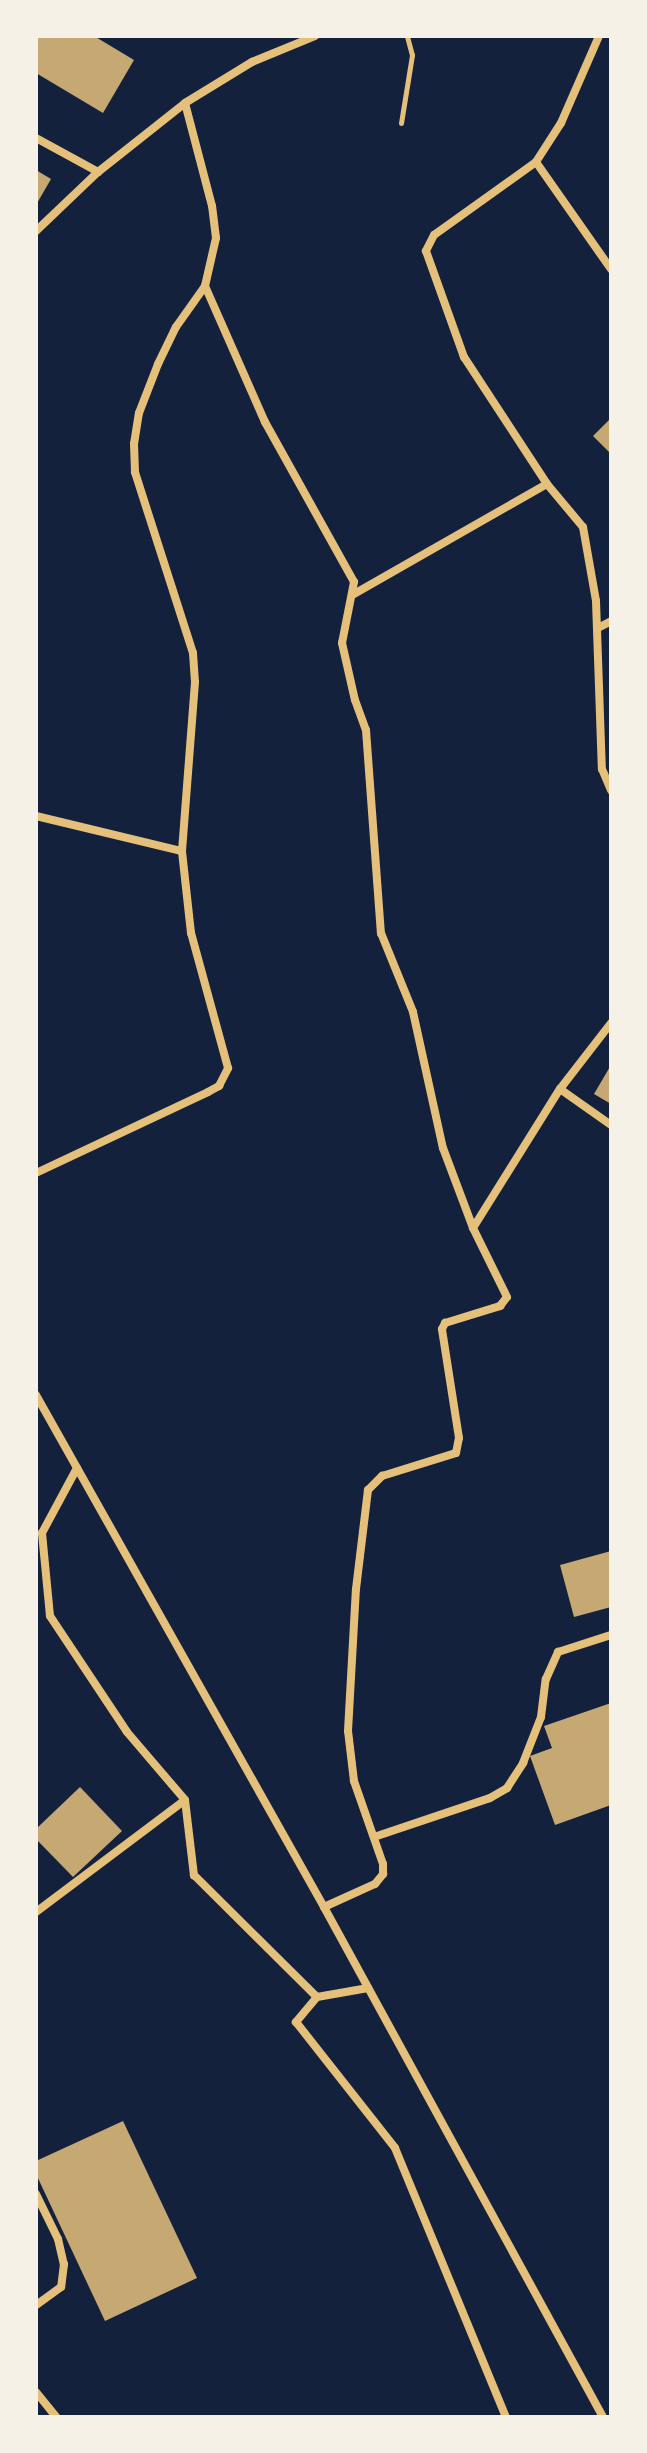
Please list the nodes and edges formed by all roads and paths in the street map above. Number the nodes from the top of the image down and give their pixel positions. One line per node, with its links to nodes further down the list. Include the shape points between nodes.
1 (315, 36): 4 (street, via 252,62)
2 (407, 36): 5 (path, via 412,55)
3 (599, 36): 7 (street, via 561,123)
4 (185, 103): 8 (street); 11 (street, via 216,238)
5 (401, 123)
6 (36, 138): 8 (street)
7 (536, 162): 10 (street); 12 (street, via 434,235 426,251 464,357)
8 (98, 172): 9 (street)
9 (36, 231)
10 (611, 269)
11 (205, 286): 13 (street, via 265,422 354,582); 18 (street, via 158,364 139,413 134,444 135,472 193,653)
12 (547, 484): 13 (street); 15 (street, via 583,527)
13 (354, 594): 23 (street, via 342,643 366,730 381,933 418,1026 443,1148)
14 (611, 621): 15 (street)
15 (598, 628): 16 (street, via 602,769)
16 (611, 790)
17 (36, 816): 18 (street)
18 (182, 851): 22 (street, via 191,933 227,1057 226,1078 208,1092)
19 (611, 1023): 20 (street)
20 (560, 1089): 21 (street); 23 (street)
21 (611, 1125)
22 (36, 1173)
23 (473, 1228): 28 (street, via 507,1297 500,1306 445,1323 442,1329 459,1446 447,1457 382,1476 373,1482 365,1506 348,1731 354,1781)
24 (36, 1395): 25 (street)
25 (77, 1468): 27 (street, via 42,1533 50,1616 127,1732); 29 (street)
26 (611, 1635): 28 (street, via 558,1652 546,1679 541,1717 507,1788)
27 (185, 1800): 30 (street); 32 (street, via 194,1875)
28 (374, 1837): 29 (street, via 383,1864 379,1880)
29 (324, 1907): 31 (street)
30 (36, 1912)
31 (368, 1988): 32 (street); 38 (street)
32 (317, 1997): 37 (street, via 296,2022 395,2148)
33 (36, 2194): 34 (street, via 64,2264 61,2287)
34 (36, 2305)
35 (36, 2392): 36 (street)
36 (56, 2417)
37 (506, 2417)
38 (603, 2417)

